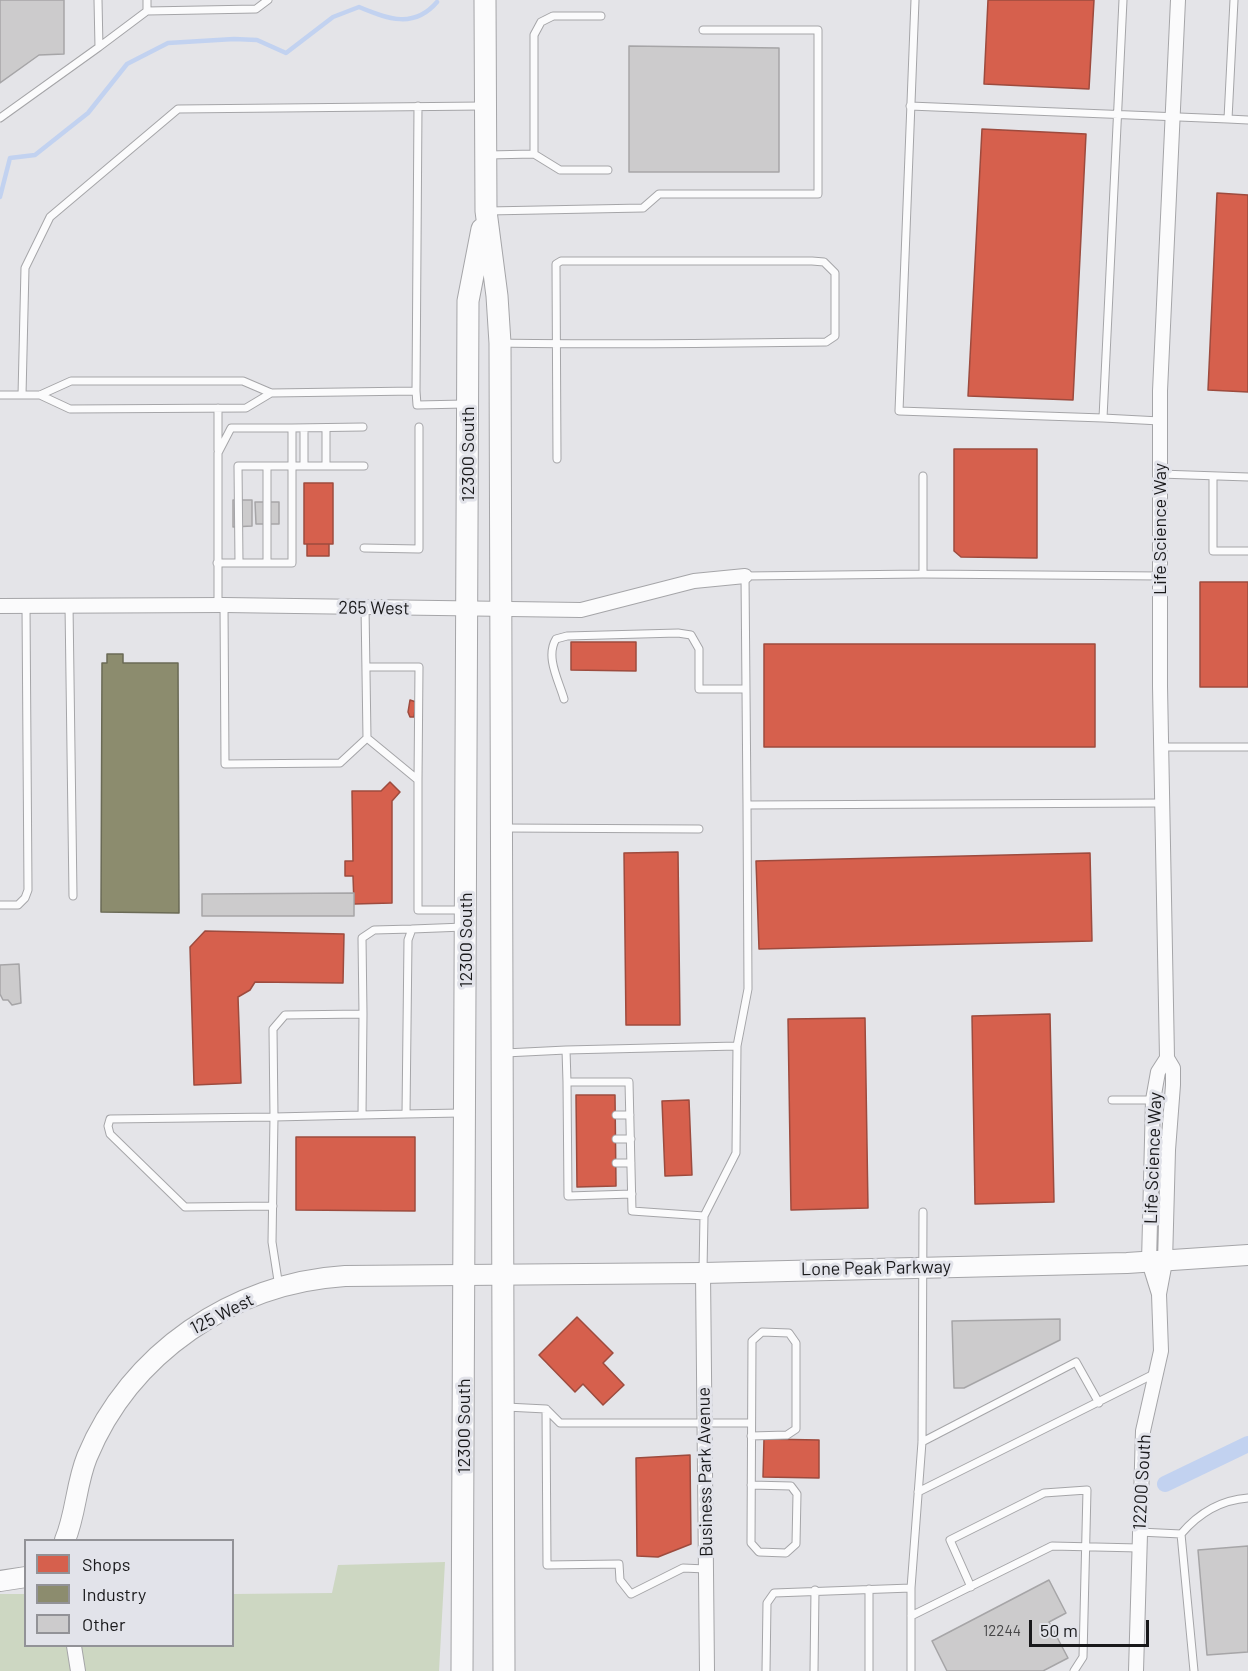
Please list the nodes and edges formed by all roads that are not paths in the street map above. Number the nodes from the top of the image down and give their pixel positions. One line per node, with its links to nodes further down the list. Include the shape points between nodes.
1 (99, 0): 12 (lane)
2 (147, 0): 9 (lane)
3 (268, 0): 9 (lane, via 256,9)
4 (485, 0): 14 (main road, 12300 South)
5 (915, 0): 15 (lane)
6 (1123, 0): 16 (lane)
7 (1178, 0): 17 (street, Life Science Way)
8 (1233, 0): 19 (lane)
9 (147, 11): 12 (lane)
10 (601, 16): 21 (lane, via 553,16 541,22 534,35)
11 (703, 30): 24 (lane, via 818,30 818,194 659,194 643,208)
12 (99, 47): 18 (lane)
13 (418, 106): 14 (lane); 27 (lane); 30 (lane, via 178,109 50,217 25,268)
14 (486, 106): 22 (main road, 12300 South)
15 (910, 106): 16 (lane); 34 (lane, via 899,411)
16 (1118, 114): 17 (lane); 34 (lane)
17 (1172, 117): 19 (lane); 35 (street, Life Science Way, via 1162,288)
18 (0, 118)
19 (1228, 119): 20 (lane)
20 (1248, 120)
21 (534, 154): 22 (lane); 23 (lane, via 560,170)
22 (486, 155): 24 (main road, 12300 South)
23 (608, 170)
24 (486, 211): 25 (main road, 12300 South); 32 (main road, 12300 South, via 468,301)
25 (500, 343): 26 (lane); 66 (main road, 12300 South)
26 (556, 343): 26 (lane, via 826,342 836,336 836,273 824,262 812,261 561,261 556,264); 42 (lane)
27 (417, 391): 28 (lane); 32 (lane, via 417,405)
28 (271, 393): 31 (lane, via 243,381 71,381); 33 (lane, via 246,408)
29 (0, 395): 30 (lane)
30 (22, 395): 31 (lane)
31 (40, 395): 33 (lane, via 70,409)
32 (468, 404): 65 (main road, 12300 South)
33 (218, 408): 41 (lane)
34 (1103, 418): 35 (lane)
35 (1160, 421): 48 (street, Life Science Way)
36 (363, 427): 40 (lane)
37 (419, 427): 52 (lane, via 419,549)
38 (292, 428): 39 (lane); 41 (lane, via 231,428); 44 (lane)
39 (304, 428): 40 (lane); 45 (lane)
40 (327, 428): 46 (lane)
41 (218, 453): 56 (lane)
42 (557, 459)
43 (267, 466): 44 (lane); 54 (lane, via 238,466); 55 (lane)
44 (292, 466): 45 (lane); 55 (lane, via 292,563)
45 (304, 466): 46 (lane)
46 (327, 466): 47 (lane)
47 (364, 466)
48 (1160, 474): 50 (lane); 59 (street, Life Science Way)
49 (923, 476): 57 (lane)
50 (1214, 476): 51 (lane); 53 (lane, via 1214,551)
51 (1248, 477)
52 (364, 548)
53 (1248, 551)
54 (239, 562): 55 (lane); 56 (lane)
55 (267, 562)
56 (217, 563): 61 (lane)
57 (923, 574): 58 (lane); 59 (lane)
58 (745, 576): 66 (street, 265 West, via 694,581 581,610); 68 (lane)
59 (1160, 576): 71 (street, Life Science Way)
60 (69, 605): 61 (street, 265 West); 63 (street, 265 West); 78 (lane)
61 (221, 605): 64 (street, 265 West); 70 (lane, via 225,764 340,763)
62 (0, 606): 63 (street, 265 West)
63 (26, 606): 79 (lane, via 28,890 18,905)
64 (365, 607): 65 (street, 265 West); 67 (lane)
65 (467, 610): 66 (street, 265 West); 80 (main road, 12300 South)
66 (500, 610): 76 (main road, 12300 South)
67 (366, 667): 70 (lane); 73 (lane, via 419,667)
68 (746, 689): 69 (lane, via 699,689 699,649 691,635 567,636 556,639 551,656); 75 (lane)
69 (564, 699)
70 (367, 738): 73 (lane)
71 (1161, 747): 72 (lane); 74 (street, Life Science Way)
72 (1248, 747)
73 (418, 780): 80 (lane, via 418,910)
74 (1162, 804): 75 (lane); 86 (street, Life Science Way)
75 (747, 805): 83 (lane, via 748,989)
76 (501, 828): 77 (lane); 85 (main road, 12300 South)
77 (699, 829)
78 (73, 896)
79 (0, 905)
80 (466, 919): 81 (lane); 90 (main road, 12300 South)
81 (412, 929): 82 (lane, via 374,930 362,938); 91 (lane, via 408,940)
82 (363, 1014): 92 (lane); 97 (lane, via 285,1015 273,1029)
83 (737, 1046): 84 (lane); 109 (lane, via 736,1153)
84 (566, 1050): 85 (lane); 87 (lane)
85 (502, 1053): 115 (main road, 12300 South)
86 (1167, 1058): 88 (street, Life Science Way, via 1158,1072); 111 (street, Life Science Way, via 1173,1068 1173,1085)
87 (567, 1082): 95 (lane, via 629,1082); 96 (lane)
88 (1153, 1100): 89 (lane); 111 (street, Life Science Way)
89 (1112, 1101)
90 (466, 1113): 91 (lane); 114 (main road, 12300 South)
91 (406, 1114): 92 (lane)
92 (362, 1115): 97 (lane)
93 (576, 1115): 96 (lane)
94 (616, 1115): 95 (lane)
95 (630, 1115): 99 (lane)
96 (567, 1116): 100 (lane)
97 (274, 1117): 107 (lane); 107 (lane, via 118,1117 110,1119 108,1126 110,1134 184,1207)
98 (616, 1139): 99 (lane)
99 (631, 1139): 104 (lane)
100 (567, 1140): 101 (lane); 105 (lane)
101 (577, 1140)
102 (577, 1163): 105 (lane)
103 (616, 1163): 104 (lane)
104 (631, 1163): 106 (lane)
105 (567, 1164): 106 (lane, via 568,1196)
106 (632, 1194): 109 (lane, via 632,1211)
107 (273, 1206): 116 (lane, via 272,1242)
108 (923, 1212): 112 (lane)
109 (704, 1216): 113 (lane)
110 (1248, 1255): 111 (main road, Lone Peak Parkway)
111 (1157, 1262): 112 (main road, Lone Peak Parkway); 117 (street, 12200 South, via 1161,1352)
112 (924, 1267): 113 (main road, Lone Peak Parkway); 124 (lane)
113 (703, 1273): 115 (main road, Lone Peak Parkway); 121 (street, Business Park Avenue)
114 (465, 1275): 115 (main road, 125 West); 116 (main road, 125 West, via 333,1277); 143 (main road, 12300 South)
115 (503, 1276): 119 (main road, 12300 South)
116 (280, 1289): 130 (main road, 125 West, via 240,1302 201,1322 164,1350 132,1382 106,1418 86,1459)
117 (1157, 1372): 118 (lane); 128 (street, 12200 South, via 1143,1431)
118 (1098, 1403): 124 (lane, via 1076,1362); 126 (lane)
119 (503, 1407): 120 (lane); 144 (main road, 12300 South)
120 (546, 1409): 121 (lane, via 560,1423); 133 (lane, via 548,1565 619,1564 620,1580 631,1594 683,1568)
121 (704, 1423): 122 (lane); 133 (street, Business Park Avenue)
122 (751, 1424): 123 (lane); 123 (lane, via 752,1341 762,1332 789,1333 796,1343 796,1429 787,1435)
123 (751, 1436): 125 (lane)
124 (922, 1442): 126 (lane)
125 (751, 1485): 125 (lane, via 751,1543 759,1552 786,1553 796,1544 797,1494 791,1486)
126 (918, 1491): 137 (lane)
127 (1248, 1498): 129 (lane, via 1230,1500 1194,1519)
128 (1139, 1532): 129 (lane); 132 (street, 12200 South)
129 (1181, 1534): 152 (lane)
130 (65, 1539)
131 (1085, 1547): 132 (lane); 136 (lane, via 1052,1546); 136 (lane, via 1087,1490 1044,1493 950,1540); 150 (lane, via 1083,1658)
132 (1139, 1548): 151 (street, 12200 South)
133 (706, 1569): 145 (street, Business Park Avenue)
134 (24, 1577): 135 (main road)
135 (0, 1581)
136 (971, 1587): 140 (lane)
137 (911, 1588): 138 (lane); 140 (lane)
138 (869, 1589): 139 (lane); 148 (lane)
139 (815, 1590): 146 (lane, via 774,1593 770,1597); 147 (lane)
140 (911, 1616): 149 (lane)
141 (74, 1647): 142 (street)
142 (78, 1671)
143 (462, 1671)
144 (504, 1671)
145 (707, 1671)
146 (766, 1671)
147 (814, 1671)
148 (869, 1671)
149 (911, 1671)
150 (1074, 1671)
151 (1136, 1671)
152 (1194, 1671)

